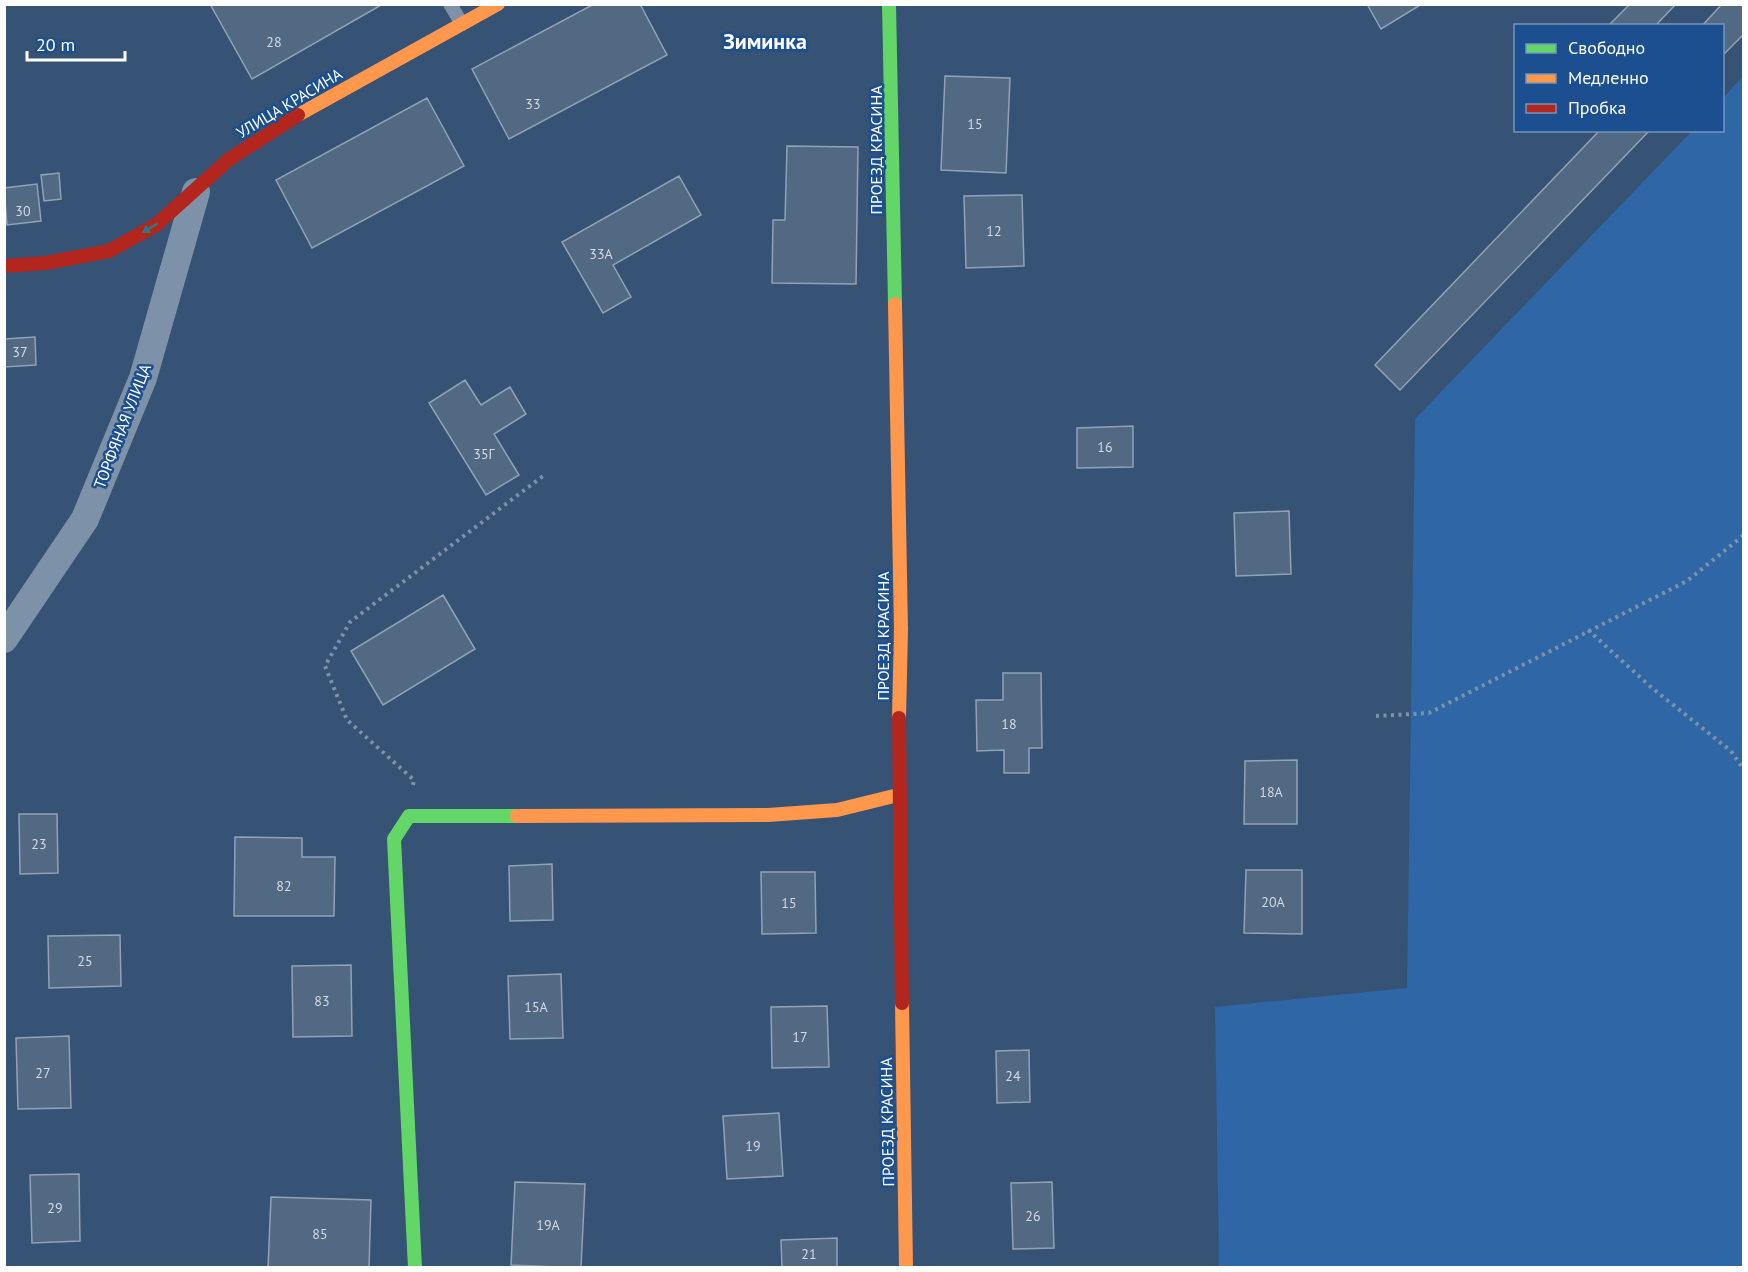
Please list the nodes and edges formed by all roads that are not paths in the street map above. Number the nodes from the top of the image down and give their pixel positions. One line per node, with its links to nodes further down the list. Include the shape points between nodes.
1 (450, 4): 4 (lane)
2 (498, 4): 4 (street, УЛИЦА КРАСИНА)
3 (890, 4): 8 (street, ПРОЕЗД КРАСИНА, via 901,629)
4 (462, 24): 5 (street, УЛИЦА КРАСИНА, via 282,124 228,160)
5 (196, 192): 6 (street, УЛИЦА КРАСИНА, one-way to 6, via 156,225 109,251); 7 (street, ТОРФЯНАЯ УЛИЦА, via 143,378 85,519)
6 (4, 266)
7 (4, 639)
8 (898, 795): 9 (street, via 837,810 768,815 409,816 394,839); 10 (street, ПРОЕЗД КРАСИНА)
9 (415, 1268)
10 (906, 1268)

